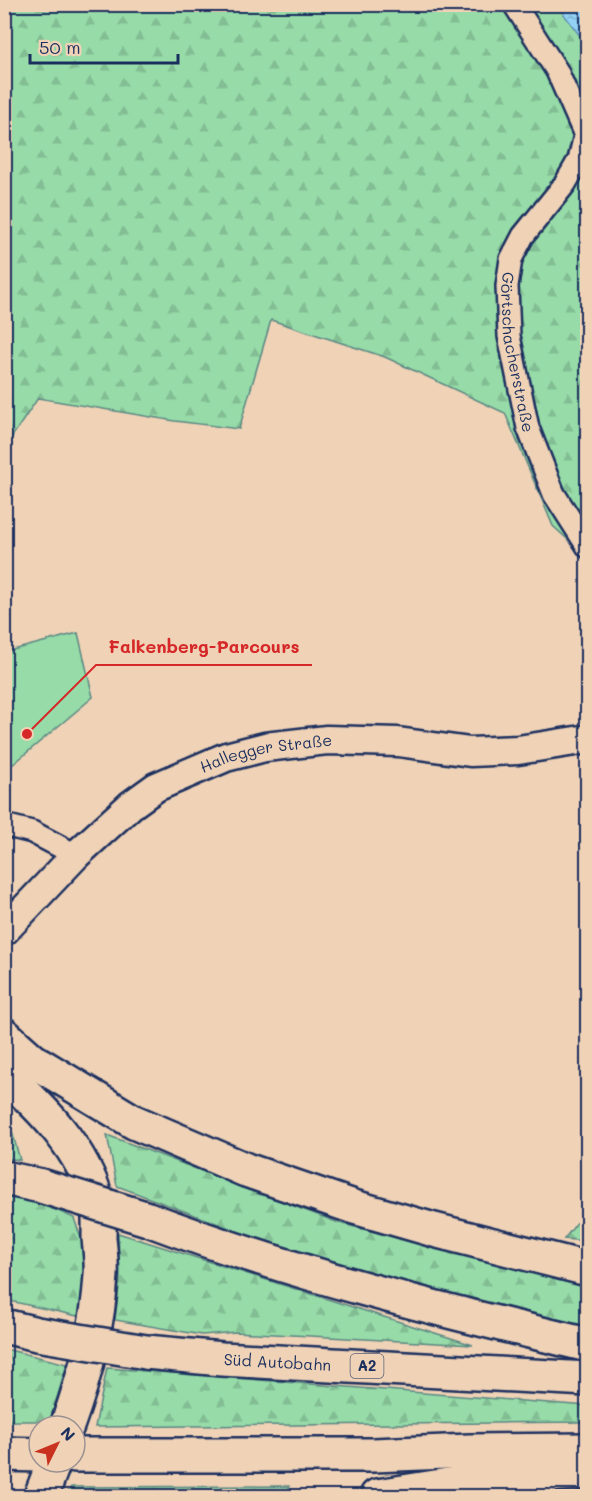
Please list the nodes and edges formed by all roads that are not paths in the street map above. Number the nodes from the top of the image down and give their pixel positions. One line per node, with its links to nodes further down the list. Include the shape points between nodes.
1 (514, 4): 2 (street, Görtschacherstraße, via 557,71 585,135 579,160 565,184 522,236 511,259 507,286 509,336 528,428 554,494)
2 (588, 547)
3 (588, 739): 5 (main road, Hallegger Straße, via 518,750 470,752 398,742 327,740 265,747 226,757 156,787)
4 (4, 825): 5 (street, via 32,832)
5 (76, 855): 6 (main road, Hallegger Straße)
6 (4, 931)
7 (4, 1035): 10 (highway, via 32,1060 134,1122 246,1170 411,1224)
8 (4, 1074): 14 (highway, via 40,1106 67,1141 97,1203 101,1274 90,1350)
9 (4, 1178): 12 (highway, bridge, via 148,1219 296,1270)
10 (588, 1269)
11 (4, 1326): 13 (highway, Süd Autobahn / A2, bridge, via 146,1352 222,1359)
12 (588, 1345)
13 (588, 1379)
14 (71, 1414)
15 (588, 1450): 18 (highway)
16 (5, 1454): 17 (highway)
17 (27, 1455)
18 (87, 1455)
19 (588, 1472): 22 (highway, via 488,1479)
20 (50, 1474): 21 (highway)
21 (41, 1497)
22 (377, 1497)

